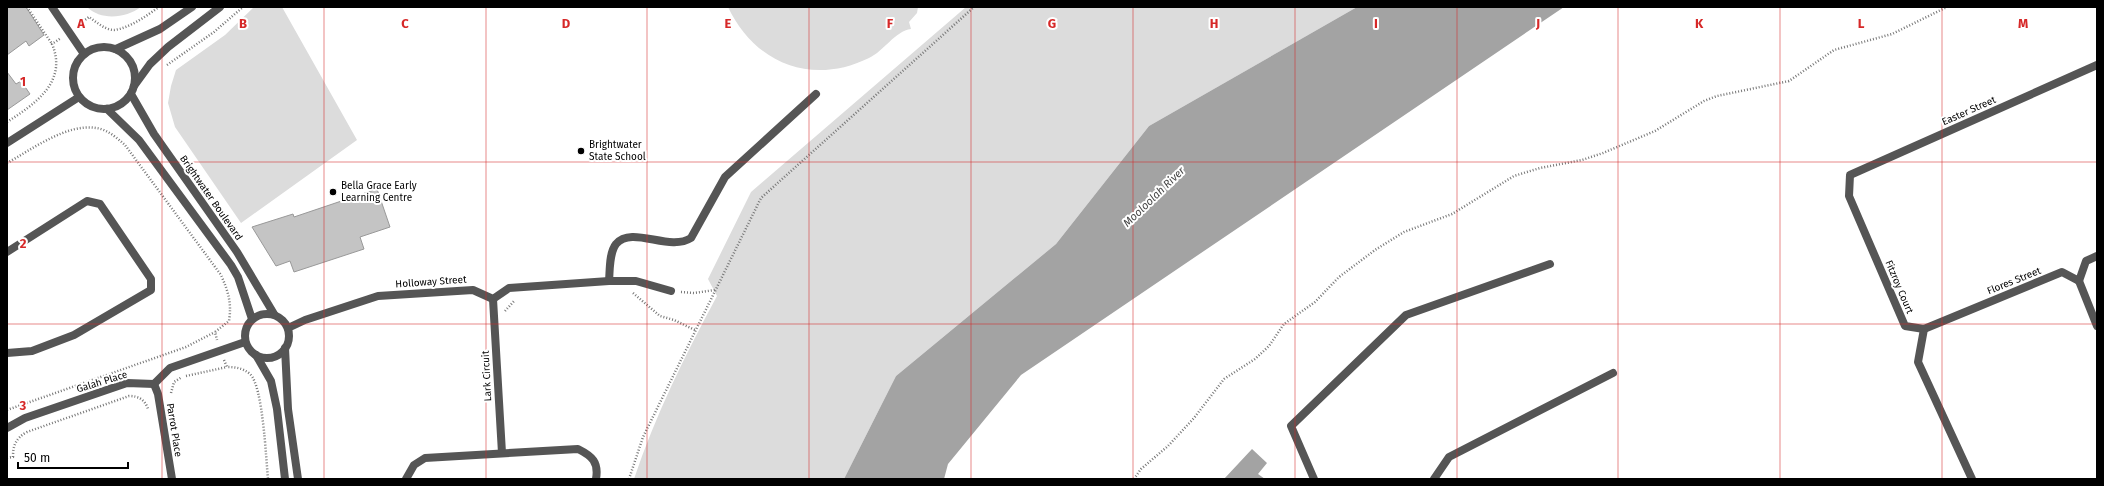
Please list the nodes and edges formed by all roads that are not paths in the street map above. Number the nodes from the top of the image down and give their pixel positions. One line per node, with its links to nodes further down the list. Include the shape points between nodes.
1 (52, 7): 5 (street)
2 (192, 7): 4 (street, via 160,29)
3 (220, 7): 7 (street, via 168,47 150,64)
4 (116, 49): 5 (street, via 99,47); 7 (street, via 130,61 135,78)
5 (84, 54): 9 (street, via 77,61 73,80)
6 (2097, 65): 12 (street, Easter Street)
7 (132, 90): 10 (street, via 117,106); 20 (street, Brightwater Boulevard, via 154,134 237,252)
8 (816, 94): 16 (street, via 725,177 691,238 674,243 635,237 624,238 616,245 611,258)
9 (79, 97): 10 (street, via 96,108); 11 (street)
10 (107, 109): 21 (street, via 139,140 231,265 238,277)
11 (7, 143)
12 (1850, 174): 24 (street, Fitzroy Court, via 1849,196 1905,326)
13 (7, 252): 27 (street, via 87,201 100,204 151,279 151,290 74,335 32,351)
14 (2097, 256): 17 (street, via 2086,261)
15 (1550, 264): 38 (street, via 1406,315 1291,426)
16 (609, 281): 18 (street, via 636,281); 19 (street, via 509,288)
17 (2079, 281): 22 (street); 24 (street, Flores Street, via 2062,272)
18 (671, 291)
19 (493, 299): 23 (street, Holloway Street, via 473,290 378,296); 32 (street, Lark Circuit)
20 (274, 314): 21 (street, via 259,315); 23 (street, via 285,322)
21 (252, 319): 25 (street, via 245,329)
22 (2097, 326)
23 (288, 328): 26 (street, via 289,339)
24 (1924, 329): 40 (street, via 1918,362)
25 (245, 342): 28 (street); 30 (street, via 170,368)
26 (285, 348): 28 (street, via 269,358); 35 (street, via 288,409)
27 (7, 353)
28 (256, 355): 34 (street, via 271,381)
29 (1613, 373): 39 (street, via 1449,457)
30 (154, 384): 31 (street, Galah Place, via 127,383 25,418); 33 (street, Parrot Place, via 158,394)
31 (7, 428)
32 (502, 453): 36 (street, via 425,458 414,465); 37 (street, via 578,449 591,455 596,466)
33 (172, 479)
34 (285, 479)
35 (298, 479)
36 (406, 479)
37 (596, 479)
38 (1314, 479)
39 (1434, 479)
40 (1972, 479)

